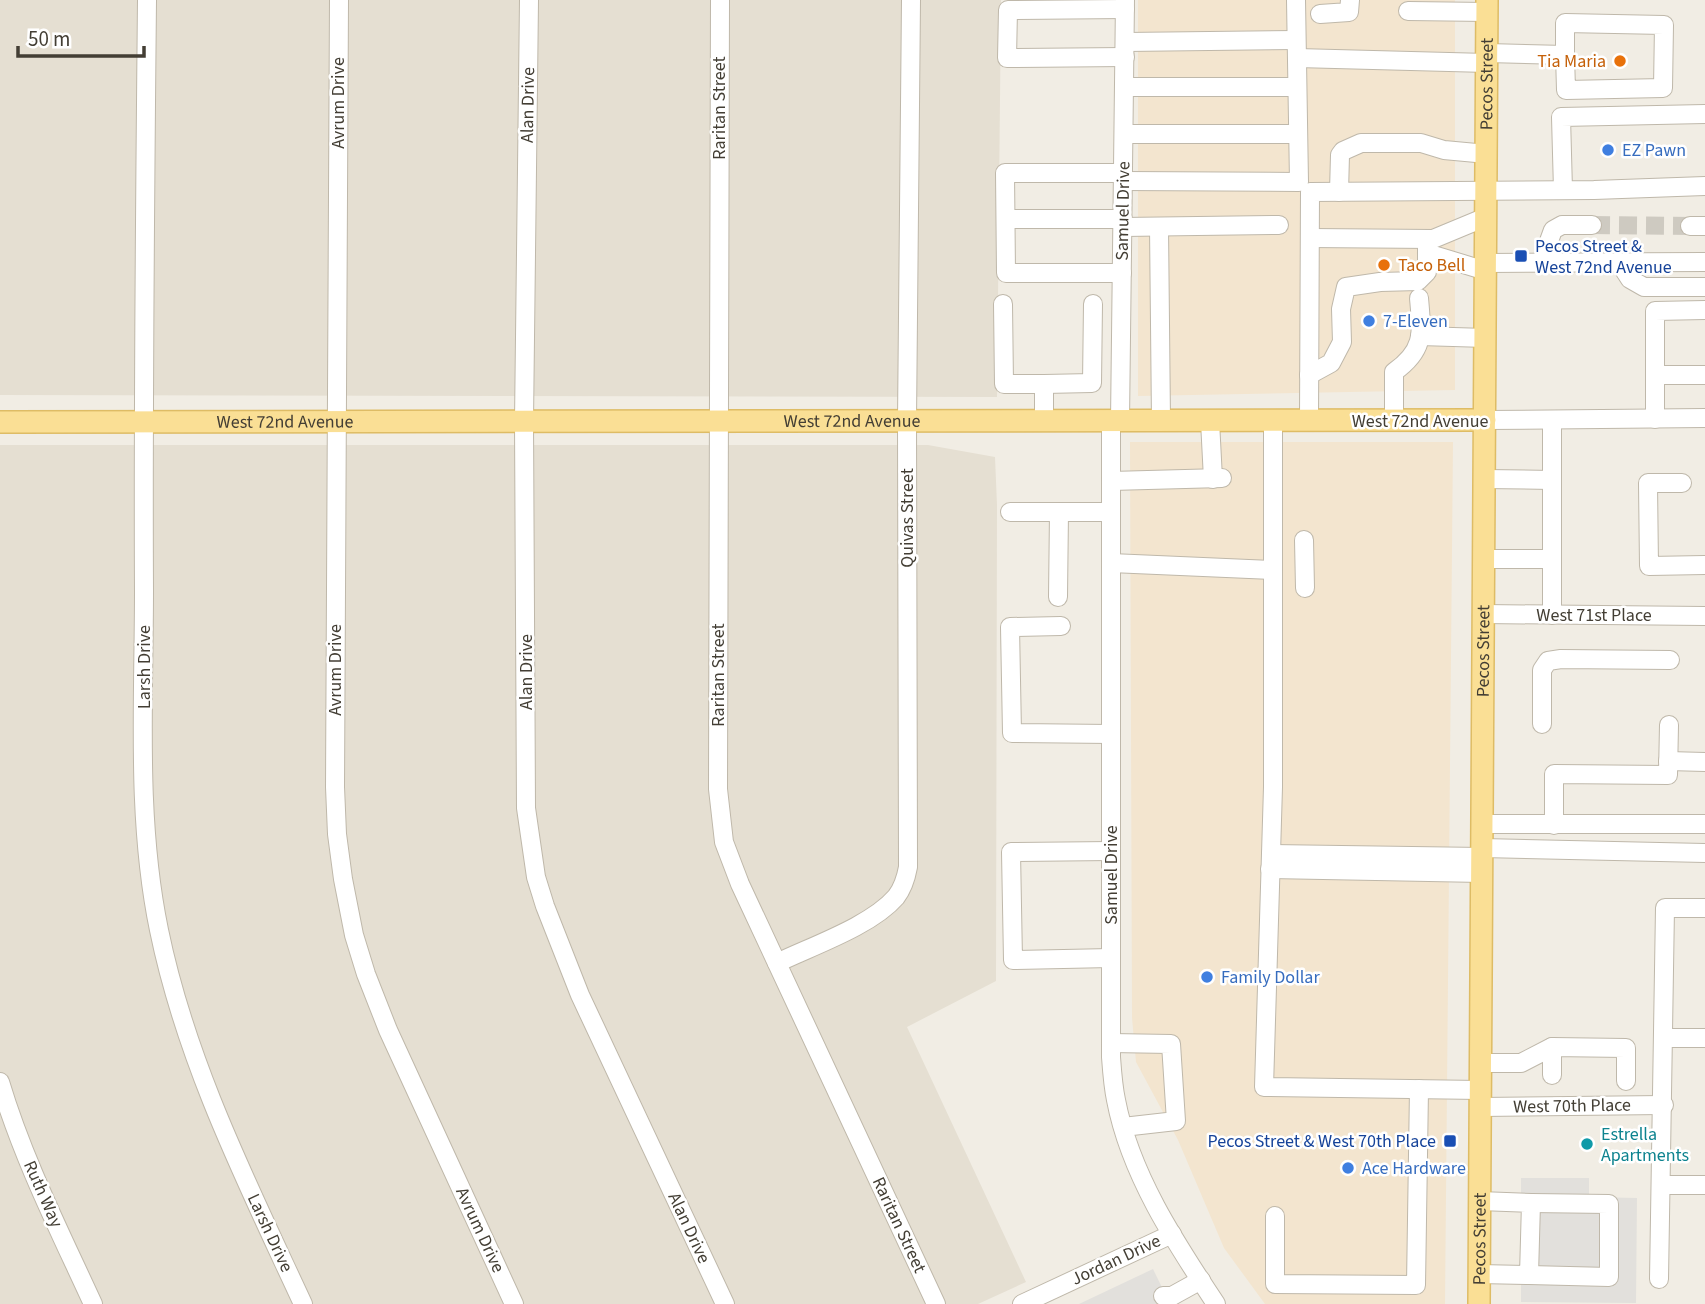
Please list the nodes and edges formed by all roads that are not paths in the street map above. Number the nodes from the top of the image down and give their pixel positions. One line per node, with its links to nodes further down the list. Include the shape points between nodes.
1 (147, 0): 65 (street, Larsh Drive)
2 (338, 0): 66 (street, Avrum Drive)
3 (529, 0): 67 (street, Alan Drive)
4 (720, 0): 54 (street, Raritan Street)
5 (911, 0): 55 (street, Quivas Street)
6 (1296, 0): 12 (street)
7 (1350, 0): 11 (street, via 1349,12)
8 (1125, 4): 13 (street, Samuel Drive); 13 (street, via 1008,10 1007,58)
9 (1488, 6): 10 (street); 15 (main road, Pecos Street)
10 (1408, 11)
11 (1320, 13)
12 (1297, 49): 13 (street); 15 (street); 17 (street)
13 (1125, 50): 16 (street, Samuel Drive)
14 (1565, 55): 14 (street, via 1565,23 1664,25 1663,88 1566,90); 15 (street)
15 (1487, 58): 21 (main road, Pecos Street)
16 (1124, 87): 17 (street); 19 (street, Samuel Drive)
17 (1297, 87): 20 (street)
18 (1705, 114): 25 (street, via 1562,117)
19 (1124, 134): 20 (street); 22 (street, Samuel Drive)
20 (1298, 134): 22 (street, via 1299,182)
21 (1487, 154): 24 (main road, Pecos Street); 26 (street, via 1421,143 1361,143 1340,155)
22 (1123, 177): 28 (street, via 1005,173); 29 (street, Samuel Drive)
23 (1705, 186): 25 (street)
24 (1486, 189): 25 (street); 26 (street); 27 (main road, Pecos Street)
25 (1563, 190)
26 (1339, 192): 33 (street, via 1310,192)
27 (1486, 216): 34 (street, via 1433,239); 38 (main road, Pecos Street)
28 (1006, 219): 29 (street); 39 (street, via 1006,273)
29 (1123, 223): 32 (street); 39 (street, Samuel Drive)
30 (1279, 225): 32 (street)
31 (1592, 225): 35 (street, via 1562,225 1553,230)
32 (1159, 226): 58 (street)
33 (1310, 238): 34 (street); 48 (street)
34 (1427, 246): 38 (street); 48 (street, via 1427,272 1418,281 1346,287 1342,342 1331,363)
35 (1549, 262): 36 (street); 38 (street)
36 (1619, 262): 37 (street); 40 (street, via 1630,279 1644,287)
37 (1705, 262)
38 (1486, 267): 46 (main road, Pecos Street)
39 (1122, 273): 57 (street, Samuel Drive)
40 (1705, 287)
41 (1419, 298): 45 (street)
42 (1003, 304): 50 (street, via 1004,384)
43 (1093, 304): 50 (street, via 1092,383)
44 (1705, 310): 49 (street, via 1655,311)
45 (1420, 336): 46 (street); 62 (street, via 1410,360 1394,372)
46 (1486, 338): 53 (main road, Pecos Street)
47 (1705, 374): 49 (street)
48 (1309, 375): 61 (street)
49 (1655, 375): 52 (street)
50 (1044, 384): 56 (street)
51 (1705, 418): 52 (street, West 72nd Avenue)
52 (1655, 419): 63 (street, West 72nd Avenue)
53 (1485, 420): 62 (main road, West 72nd Avenue); 63 (street, West 72nd Avenue); 68 (main road, Pecos Street)
54 (718, 421): 55 (main road, West 72nd Avenue); 67 (main road, West 72nd Avenue); 102 (street, Raritan Street, via 719,810 730,859)
55 (907, 421): 56 (main road, West 72nd Avenue); 102 (street, Quivas Street, via 906,877 898,895 876,915)
56 (1044, 421): 57 (main road, West 72nd Avenue)
57 (1116, 421): 58 (main road, West 72nd Avenue); 70 (street, Samuel Drive)
58 (1161, 421): 59 (main road, West 72nd Avenue)
59 (1210, 421): 60 (main road, West 72nd Avenue); 70 (street, via 1217,479)
60 (1273, 421): 61 (main road, West 72nd Avenue); 80 (street)
61 (1309, 421): 62 (main road, West 72nd Avenue)
62 (1394, 421)
63 (1552, 421): 69 (street)
64 (0, 422): 65 (main road, West 72nd Avenue)
65 (143, 422): 66 (main road, West 72nd Avenue); 127 (street, Larsh Drive, via 145,793 151,890 186,1035 229,1143)
66 (337, 422): 67 (main road, West 72nd Avenue); 128 (street, Avrum Drive, via 335,787 347,901 366,974 388,1030)
67 (524, 422): 129 (street, Alan Drive, via 526,808 536,877 580,995)
68 (1484, 479): 69 (street); 76 (main road, Pecos Street)
69 (1552, 480): 77 (street)
70 (1111, 481): 74 (street, Samuel Drive)
71 (1682, 483): 79 (street, via 1648,484 1649,566)
72 (1010, 512): 73 (street)
73 (1059, 512): 74 (street); 82 (street)
74 (1111, 512): 78 (street, Samuel Drive)
75 (1304, 540): 81 (street)
76 (1484, 559): 77 (street); 83 (main road, Pecos Street)
77 (1551, 559): 84 (street)
78 (1111, 563): 80 (street); 90 (street, Samuel Drive)
79 (1705, 565)
80 (1273, 570): 99 (street)
81 (1305, 588)
82 (1058, 597)
83 (1483, 614): 84 (street, West 71st Place); 93 (main road, Pecos Street)
84 (1552, 615): 85 (street, West 71st Place)
85 (1705, 617)
86 (1061, 626): 90 (street, via 1010,627 1012,733)
87 (1670, 660): 88 (street, via 1548,662 1542,670)
88 (1542, 724)
89 (1669, 725): 91 (street)
90 (1111, 734): 96 (street, Samuel Drive)
91 (1668, 761): 92 (street); 95 (street, via 1668,775 1554,774)
92 (1705, 762)
93 (1482, 824): 95 (street); 98 (main road, Pecos Street)
94 (1705, 824): 95 (street)
95 (1554, 825)
96 (1111, 851): 101 (street, Samuel Drive); 101 (street, via 1011,852 1013,960)
97 (1705, 853): 98 (street)
98 (1482, 859): 99 (street); 107 (main road, Pecos Street)
99 (1270, 862): 111 (street, West 70th Place, via 1264,1087)
100 (1705, 908): 103 (street, via 1665,908)
101 (1111, 958): 105 (street, Samuel Drive)
102 (777, 963): 130 (street, Raritan Street)
103 (1664, 1038): 104 (street); 113 (street)
104 (1705, 1038)
105 (1111, 1043): 114 (street, Samuel Drive, via 1115,1099); 114 (street, via 1171,1044 1176,1121)
106 (1552, 1047): 107 (street, via 1521,1063); 108 (street); 109 (street, via 1626,1048)
107 (1480, 1063): 112 (main road, Pecos Street)
108 (1552, 1075)
109 (1626, 1081)
110 (0, 1082): 126 (street, Ruth Way, via 46,1203)
111 (1419, 1089): 112 (street, West 70th Place); 119 (street, via 1416,1285 1275,1284)
112 (1480, 1099): 113 (street, West 70th Place); 117 (main road, Pecos Street)
113 (1664, 1105): 115 (street)
114 (1123, 1127): 120 (street, Samuel Drive)
115 (1661, 1185): 116 (street); 123 (street)
116 (1705, 1185)
117 (1480, 1201): 118 (street); 121 (main road, Pecos Street)
118 (1531, 1203): 122 (street); 122 (street, via 1609,1204 1609,1277)
119 (1275, 1216)
120 (1172, 1234): 124 (street, Samuel Drive); 131 (street, Jordan Drive)
121 (1479, 1274): 122 (street); 133 (main road, Pecos Street)
122 (1529, 1275)
123 (1659, 1279)
124 (1201, 1280): 125 (street); 132 (street, Samuel Drive)
125 (1163, 1296)
126 (93, 1304)
127 (303, 1304)
128 (514, 1304)
129 (725, 1304)
130 (936, 1304)
131 (1022, 1304)
132 (1216, 1304)
133 (1479, 1304)

